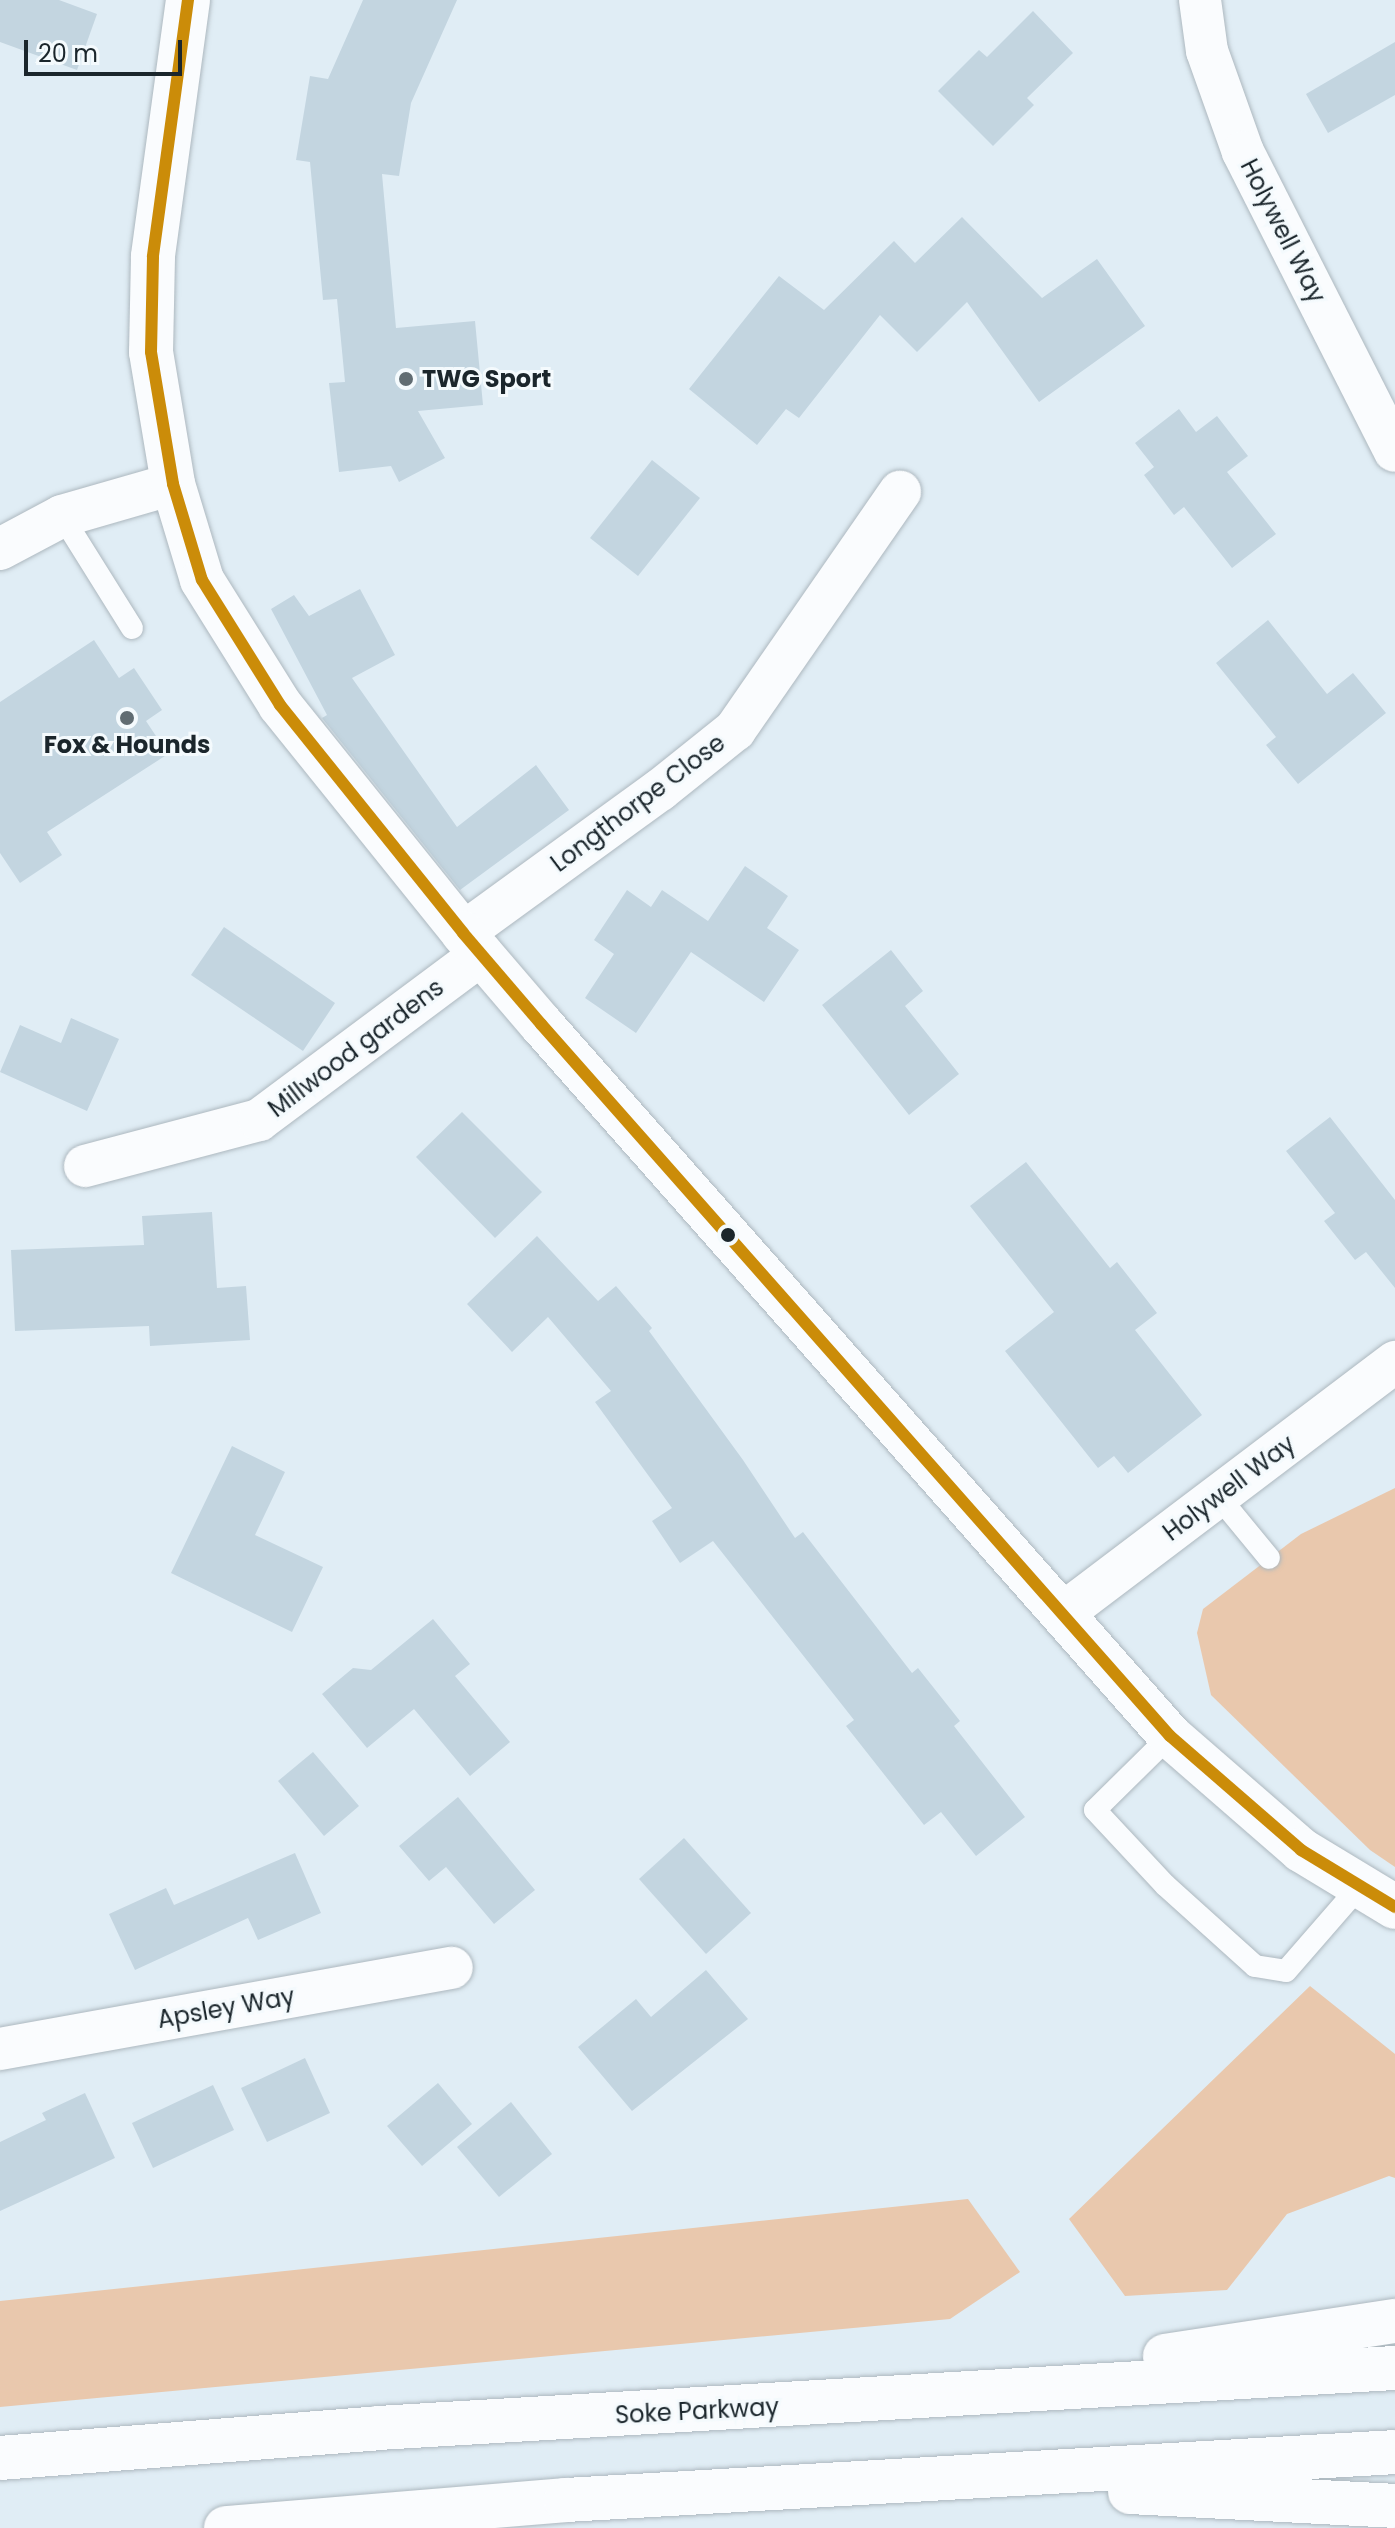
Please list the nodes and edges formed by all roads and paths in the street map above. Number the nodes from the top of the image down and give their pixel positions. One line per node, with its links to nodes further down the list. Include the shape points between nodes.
1 (188, 0): 4 (main road, via 153,257 151,352)
2 (1200, 0): 3 (street, Holywell Way, via 1207,51 1243,152)
3 (1395, 451)
4 (173, 484): 6 (street); 9 (main road, via 202,580 280,705)
5 (900, 492): 9 (street, Longthorpe Close, via 735,730)
6 (62, 516): 7 (street); 8 (lane)
7 (5, 541)
8 (132, 628)
9 (472, 944): 10 (street, Millwood gardens, via 259,1120); 14 (main road)
10 (85, 1166)
11 (1395, 1362): 12 (street, Holywell Way)
12 (1218, 1496): 13 (lane); 14 (street, Holywell Way)
13 (1269, 1558)
14 (1062, 1614): 15 (main road)
15 (1170, 1736): 16 (main road, via 1301,1850); 16 (lane, via 1095,1810 1165,1885 1255,1966 1286,1971)
16 (1378, 1896)
17 (452, 1968): 18 (street, Apsley Way)
18 (0, 2049)
19 (1395, 2321): 21 (main road)
20 (1395, 2368): 21 (main road, Soke Parkway)
21 (906, 2396): 23 (main road, Soke Parkway, via 378,2428)
22 (1395, 2452): 24 (main road)
23 (0, 2458)
24 (923, 2481): 25 (main road); 26 (main road, via 566,2500)
25 (1395, 2506)
26 (226, 2528)

